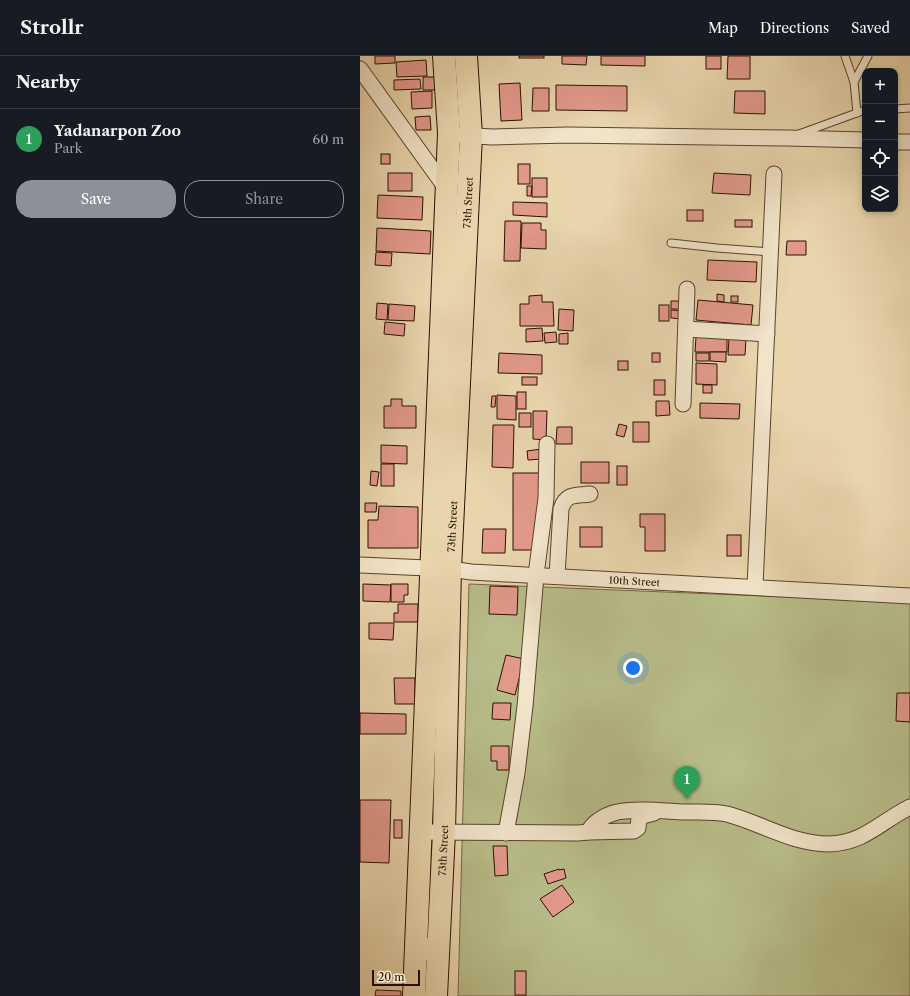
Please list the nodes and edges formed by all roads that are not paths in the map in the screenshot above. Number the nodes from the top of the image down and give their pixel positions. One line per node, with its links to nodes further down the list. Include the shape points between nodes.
1 (444, 56): 11 (main road, 73th Street)
2 (466, 56): 12 (main road, 73th Street)
3 (846, 56): 6 (lane)
4 (868, 56): 6 (lane)
5 (360, 69): 18 (street)
6 (854, 82): 10 (lane)
7 (910, 108): 8 (lane)
8 (898, 109)
9 (862, 111): 10 (lane)
10 (857, 113): 13 (lane)
11 (449, 133): 12 (street); 18 (main road, 73th Street)
12 (471, 136): 13 (street); 19 (main road, 73th Street)
13 (787, 138): 14 (street)
14 (862, 140)
15 (898, 142): 16 (street)
16 (910, 142)
17 (774, 174): 21 (street)
18 (446, 188): 19 (street); 29 (main road, 73th Street)
19 (468, 189): 29 (main road, 73th Street)
20 (671, 243): 21 (lane)
21 (771, 252): 24 (street)
22 (687, 289): 23 (street)
23 (686, 329): 24 (street); 25 (street)
24 (767, 334): 32 (street)
25 (683, 404)
26 (547, 444): 30 (street, via 543,534)
27 (590, 494): 31 (street, via 569,496 563,501)
28 (360, 565): 29 (street, 10th Street)
29 (440, 569): 30 (street, 10th Street); 35 (main road, 73th Street); 36 (main road, 73th Street)
30 (536, 575): 31 (street, 10th Street); 37 (street, via 524,721)
31 (557, 576): 32 (street, 10th Street)
32 (755, 586): 33 (street, 10th Street)
33 (910, 596)
34 (910, 807): 37 (street, via 865,835 847,842 830,844 794,839 721,813 665,811 618,812 602,817 588,832)
35 (420, 832): 36 (street); 38 (main road, 73th Street)
36 (444, 832): 37 (street); 39 (main road, 73th Street)
37 (506, 833)
38 (416, 948): 39 (main road); 40 (main road, 73th Street)
39 (437, 950): 41 (main road, 73th Street)
40 (414, 996)
41 (436, 996)

